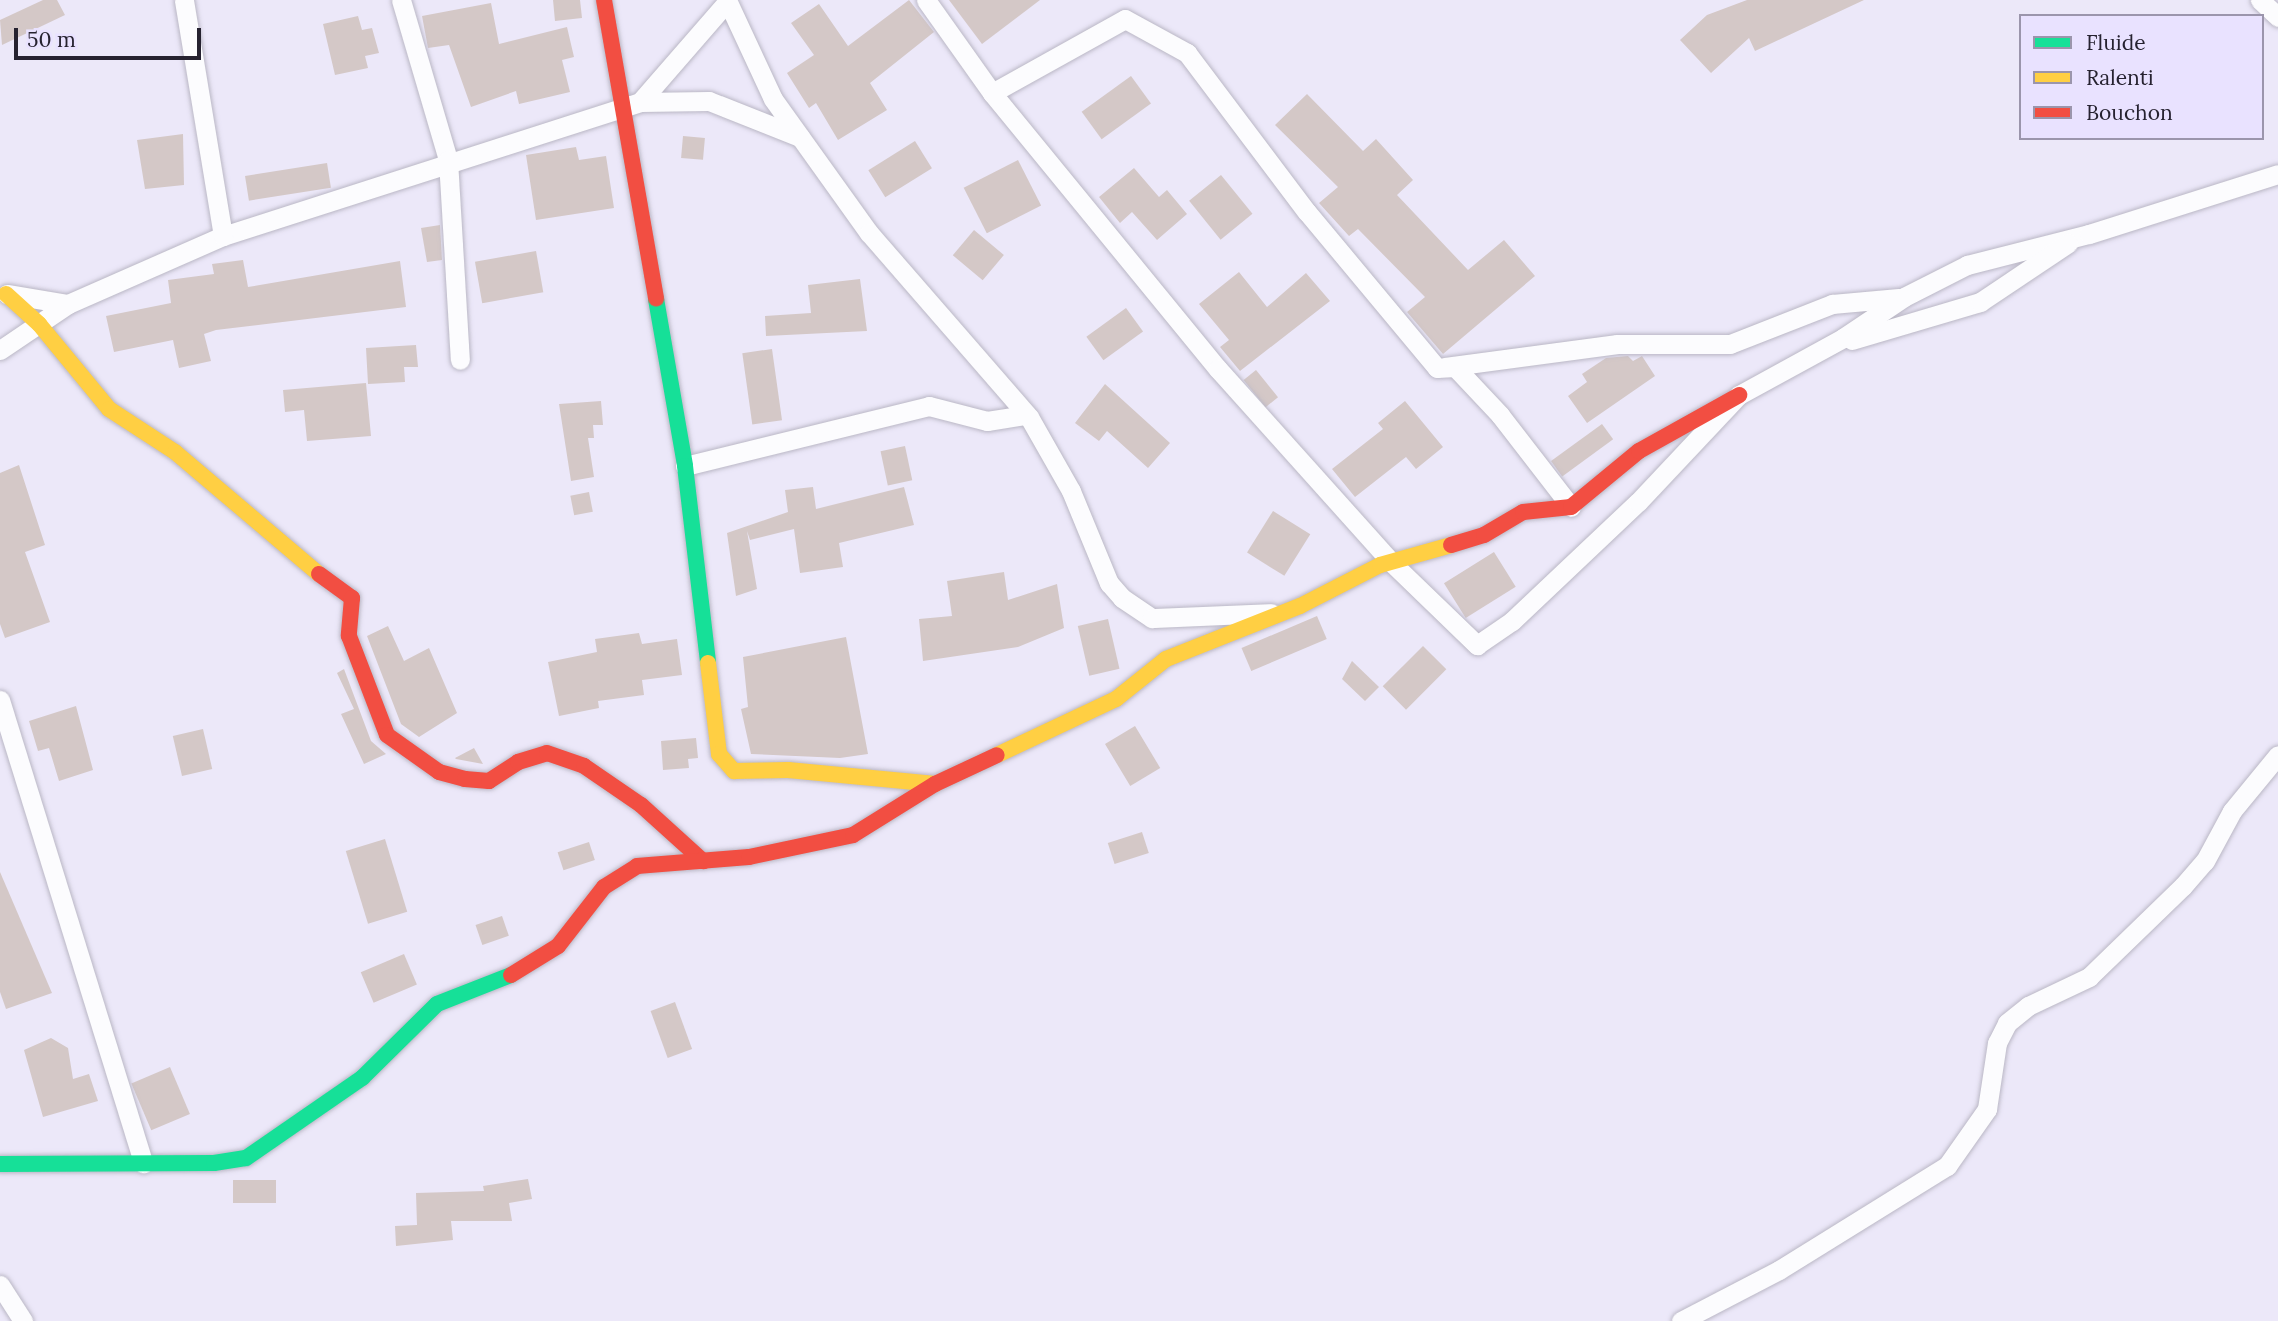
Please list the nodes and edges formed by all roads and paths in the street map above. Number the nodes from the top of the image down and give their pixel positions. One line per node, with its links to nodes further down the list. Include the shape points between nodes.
1 (184, 0): 13 (street)
2 (401, 0): 11 (street)
3 (604, 0): 9 (street)
4 (926, 0): 8 (street)
5 (2260, 0): 7 (street)
6 (727, 2): 9 (street); 10 (street, via 773,99)
7 (2278, 17)
8 (992, 93): 22 (street, via 1111,23 1125,19 1140,23 1187,53 1307,212); 27 (street, via 1218,369)
9 (633, 104): 10 (street, via 709,101); 11 (street); 25 (street)
10 (803, 138): 24 (street, via 869,233 961,335)
11 (448, 160): 13 (street); 21 (street)
12 (2278, 174): 14 (street)
13 (223, 236): 17 (street)
14 (2078, 237): 16 (street, via 1967,265); 19 (street, via 1980,302)
15 (3, 292): 17 (street); 18 (street)
16 (1904, 297): 19 (street); 22 (street, via 1832,304 1730,344 1617,344)
17 (68, 304): 18 (street)
18 (39, 324): 20 (street); 32 (street, via 109,409 175,452 291,554 352,598 349,636 387,735 439,772 465,779 489,781 518,762 547,753 584,766 641,805)
19 (1828, 347): 23 (street)
20 (0, 350)
21 (460, 360)
22 (1437, 368): 26 (street, via 1455,367 1500,415)
23 (1739, 395): 26 (street, via 1639,451); 27 (street, via 1638,502 1484,643 1470,642)
24 (1023, 415): 25 (street, via 988,421 929,406); 28 (street, via 1071,491 1109,583 1122,598 1152,618)
25 (685, 466): 31 (street, via 719,754 724,764 734,771 788,770)
26 (1571, 507): 27 (street, via 1523,512 1484,535)
27 (1391, 562): 28 (street, via 1300,606)
28 (1272, 613): 31 (street, via 1166,659 1116,699)
29 (0, 699): 33 (street)
30 (2278, 755): 37 (street, via 2232,811 2206,861 2183,886 2089,977 2040,999 2007,1023 1997,1043 1987,1109 1947,1166 1779,1270)
31 (935, 784): 32 (street, via 853,835)
32 (703, 861): 33 (street, via 637,866 618,877 604,887 558,946 515,973 437,1004 362,1077 258,1151 214,1163)
33 (143, 1163): 34 (street)
34 (0, 1164)
35 (0, 1285): 36 (street)
36 (23, 1321)
37 (1681, 1321)

